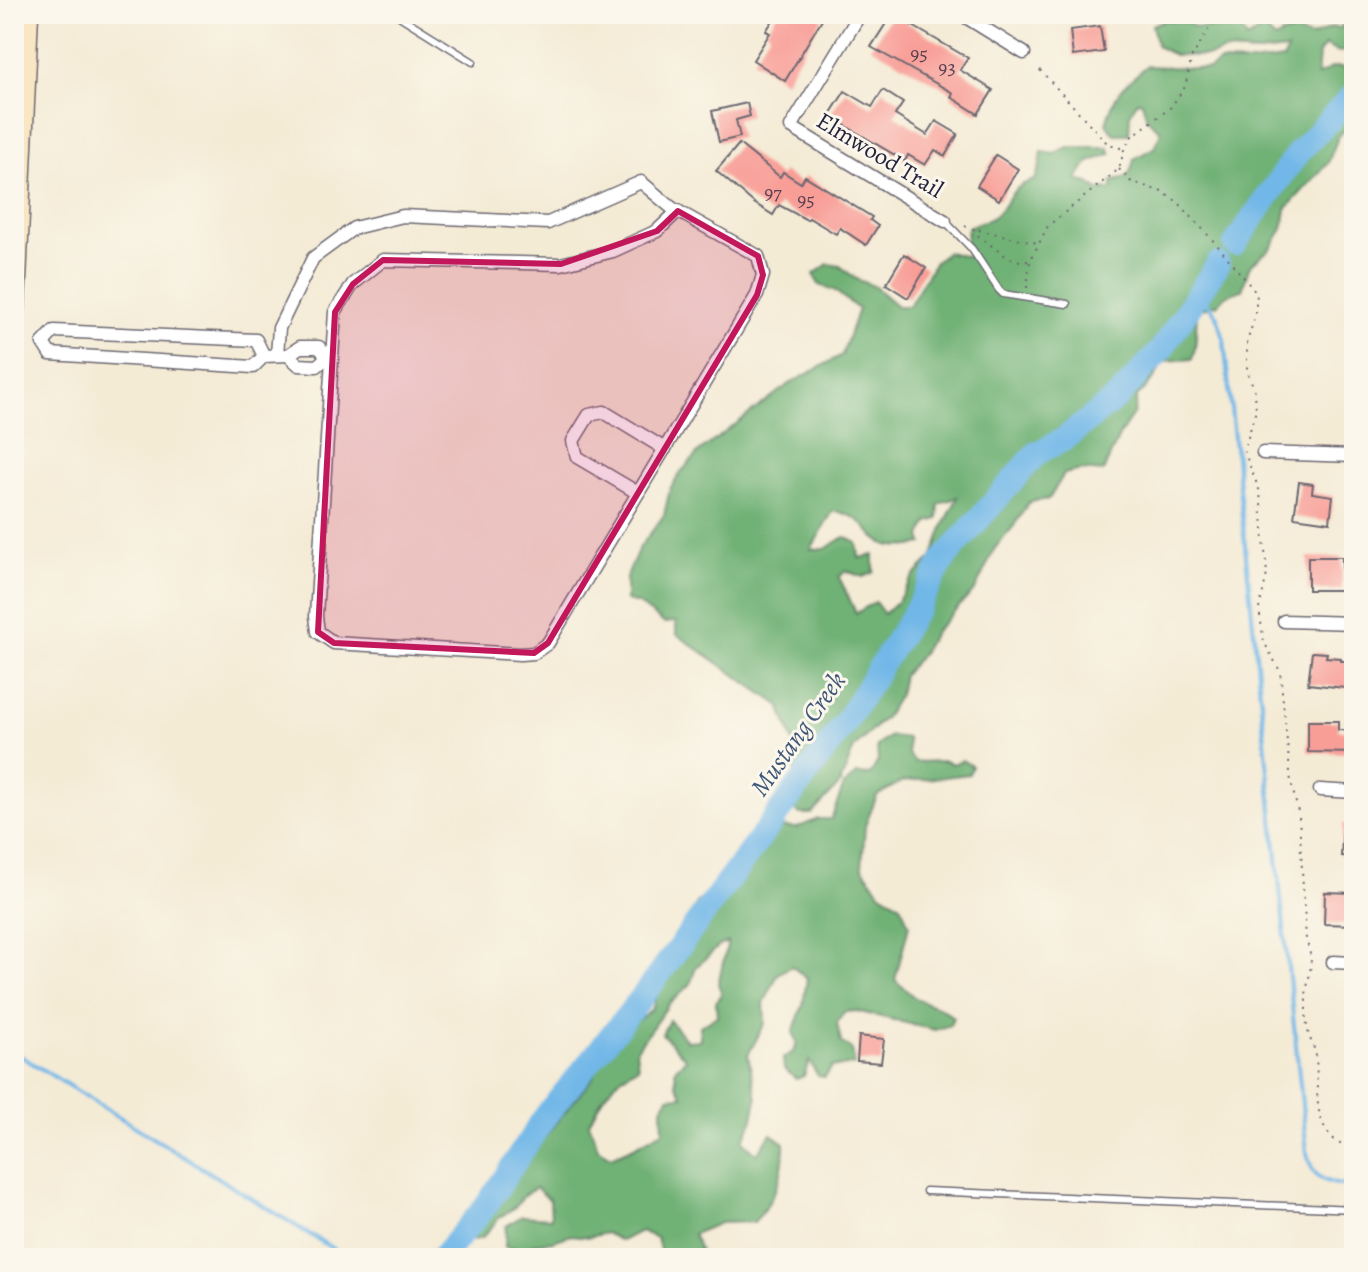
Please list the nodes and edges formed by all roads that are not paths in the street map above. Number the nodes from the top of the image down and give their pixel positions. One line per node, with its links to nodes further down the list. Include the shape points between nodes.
1 (29, 14): 10 (main road)
2 (396, 14): 6 (lane)
3 (860, 14): 8 (street, Elmwood Trail, via 791,127)
4 (965, 15): 5 (street)
5 (1024, 53)
6 (473, 62)
7 (678, 211): 13 (street, via 641,182 548,223 403,216 354,228 313,258 279,328); 14 (street, via 657,231 613,251 561,264 383,260 353,284 335,312); 15 (street, via 758,256 763,275 757,295)
8 (945, 221): 9 (lane, via 1003,294)
9 (1067, 304)
10 (14, 341): 11 (street); 12 (main road)
11 (43, 343): 13 (street, via 50,354 253,367); 13 (street, via 54,331 256,340)
12 (14, 349)
13 (276, 355): 14 (street, via 319,347)
14 (329, 358): 18 (street, via 316,616 318,632 334,643 534,653 548,643)
15 (665, 449): 18 (street); 18 (street, via 604,412 589,415 573,441 577,457)
16 (1263, 453): 17 (street)
17 (1354, 456)
18 (638, 493)
19 (1284, 621): 20 (street)
20 (1354, 623)
21 (1320, 790): 22 (street)
22 (1354, 792)
23 (1333, 962): 24 (street)
24 (1354, 963)
25 (926, 1191): 26 (lane)
26 (1354, 1209)

